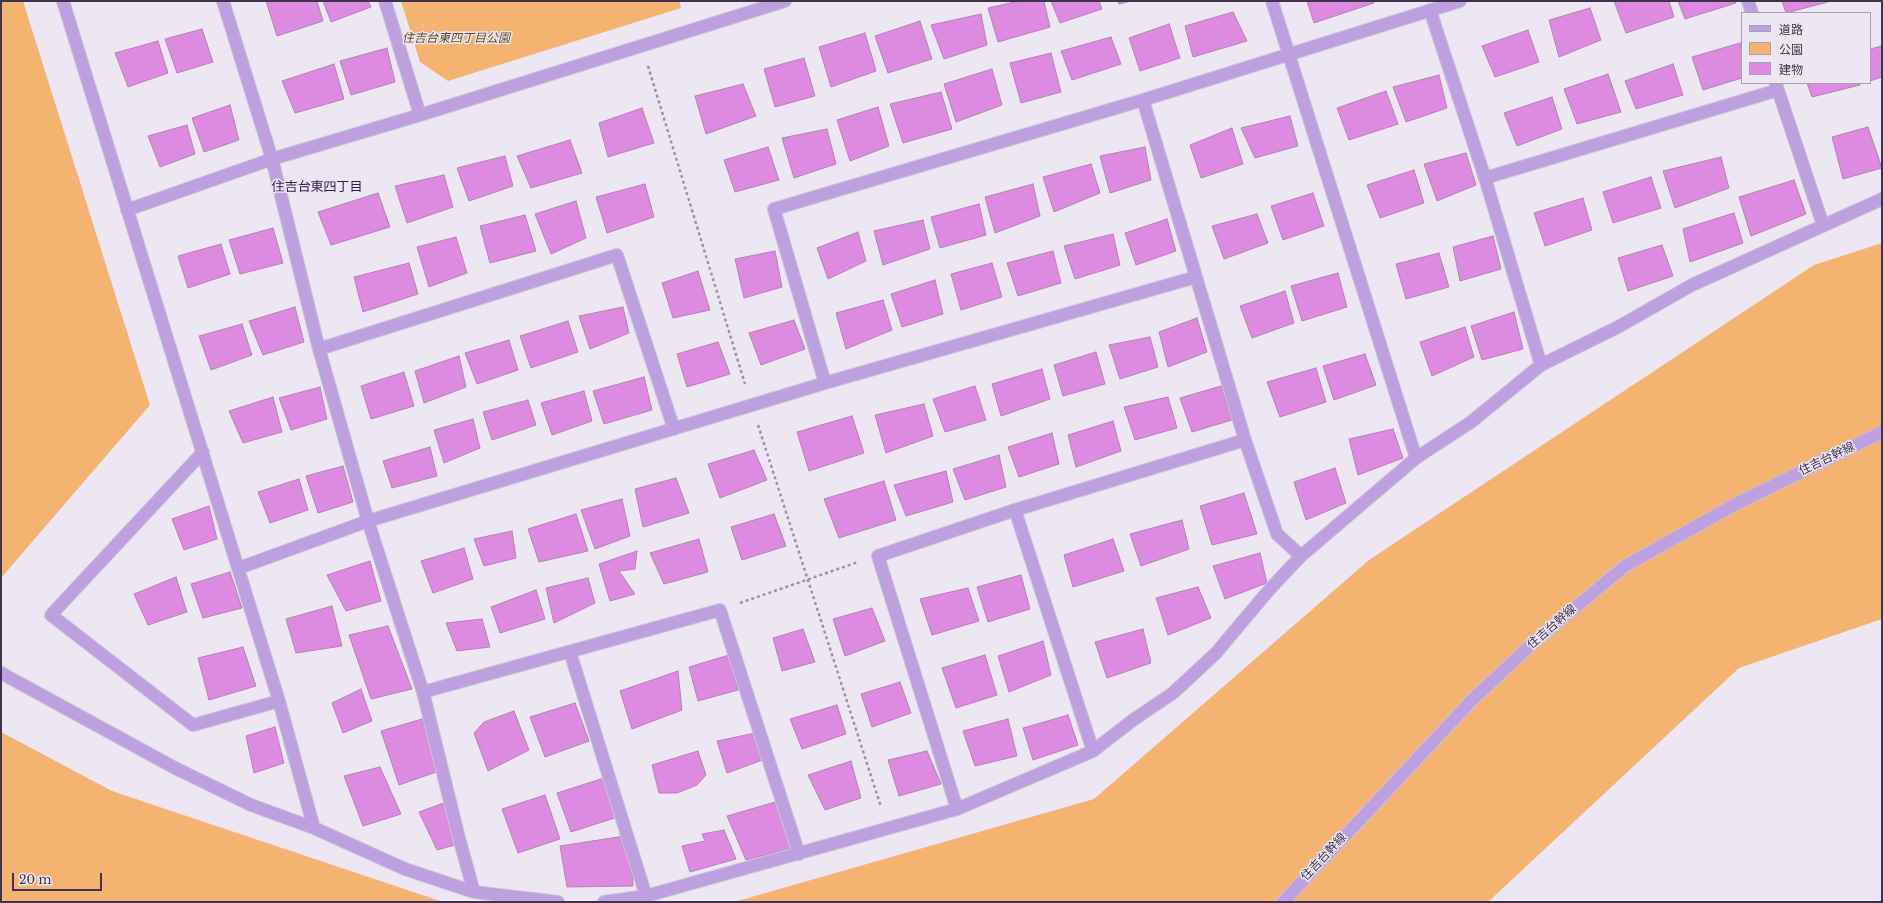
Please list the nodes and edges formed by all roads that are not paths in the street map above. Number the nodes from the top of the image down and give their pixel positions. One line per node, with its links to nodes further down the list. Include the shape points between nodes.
1 (62, 1): 18 (street)
2 (223, 1): 15 (street)
3 (385, 1): 14 (street)
4 (785, 1): 8 (street)
5 (1272, 1): 11 (street)
6 (1460, 1): 9 (street)
7 (1748, 1): 10 (street)
8 (754, 6): 14 (street, via 642,46)
9 (1430, 10): 11 (street); 16 (street)
10 (1752, 12)
11 (1288, 54): 13 (street); 28 (street)
12 (1776, 86): 16 (street); 19 (street)
13 (1143, 100): 20 (street); 23 (street, via 774,209)
14 (420, 115): 15 (street)
15 (272, 159): 18 (street); 21 (street)
16 (1484, 178): 22 (street)
17 (1882, 199): 19 (street)
18 (127, 210): 27 (street)
19 (1823, 225): 22 (street, via 1692,285 1618,327)
20 (1196, 277): 23 (street); 26 (street)
21 (319, 349): 24 (street, via 617,255); 30 (street)
22 (1541, 365): 28 (street, via 1471,422)
23 (825, 383): 24 (street)
24 (674, 429): 30 (street)
25 (1882, 432): 45 (street, 住吉台幹線, via 1734,505 1625,566 1534,642 1473,699)
26 (1245, 440): 29 (street); 31 (street, via 1277,534)
27 (204, 452): 32 (street); 36 (street, via 52,615 193,725)
28 (1416, 458): 31 (street)
29 (1015, 510): 37 (street); 38 (street, via 878,556)
30 (368, 521): 32 (street); 35 (street)
31 (1301, 556): 37 (street, via 1268,590 1216,653 1173,693)
32 (239, 568): 36 (street)
33 (570, 652): 35 (street); 40 (street, via 720,610); 42 (street)
34 (1, 673): 39 (street, via 182,771 251,805)
35 (423, 692): 41 (street)
36 (279, 701): 39 (street)
37 (1093, 751): 38 (street)
38 (957, 809): 40 (street)
39 (314, 828): 41 (street, via 404,868)
40 (799, 854): 42 (street)
41 (474, 892): 43 (street)
42 (646, 896): 44 (street)
43 (558, 902)
44 (604, 902)
45 (1283, 902)

